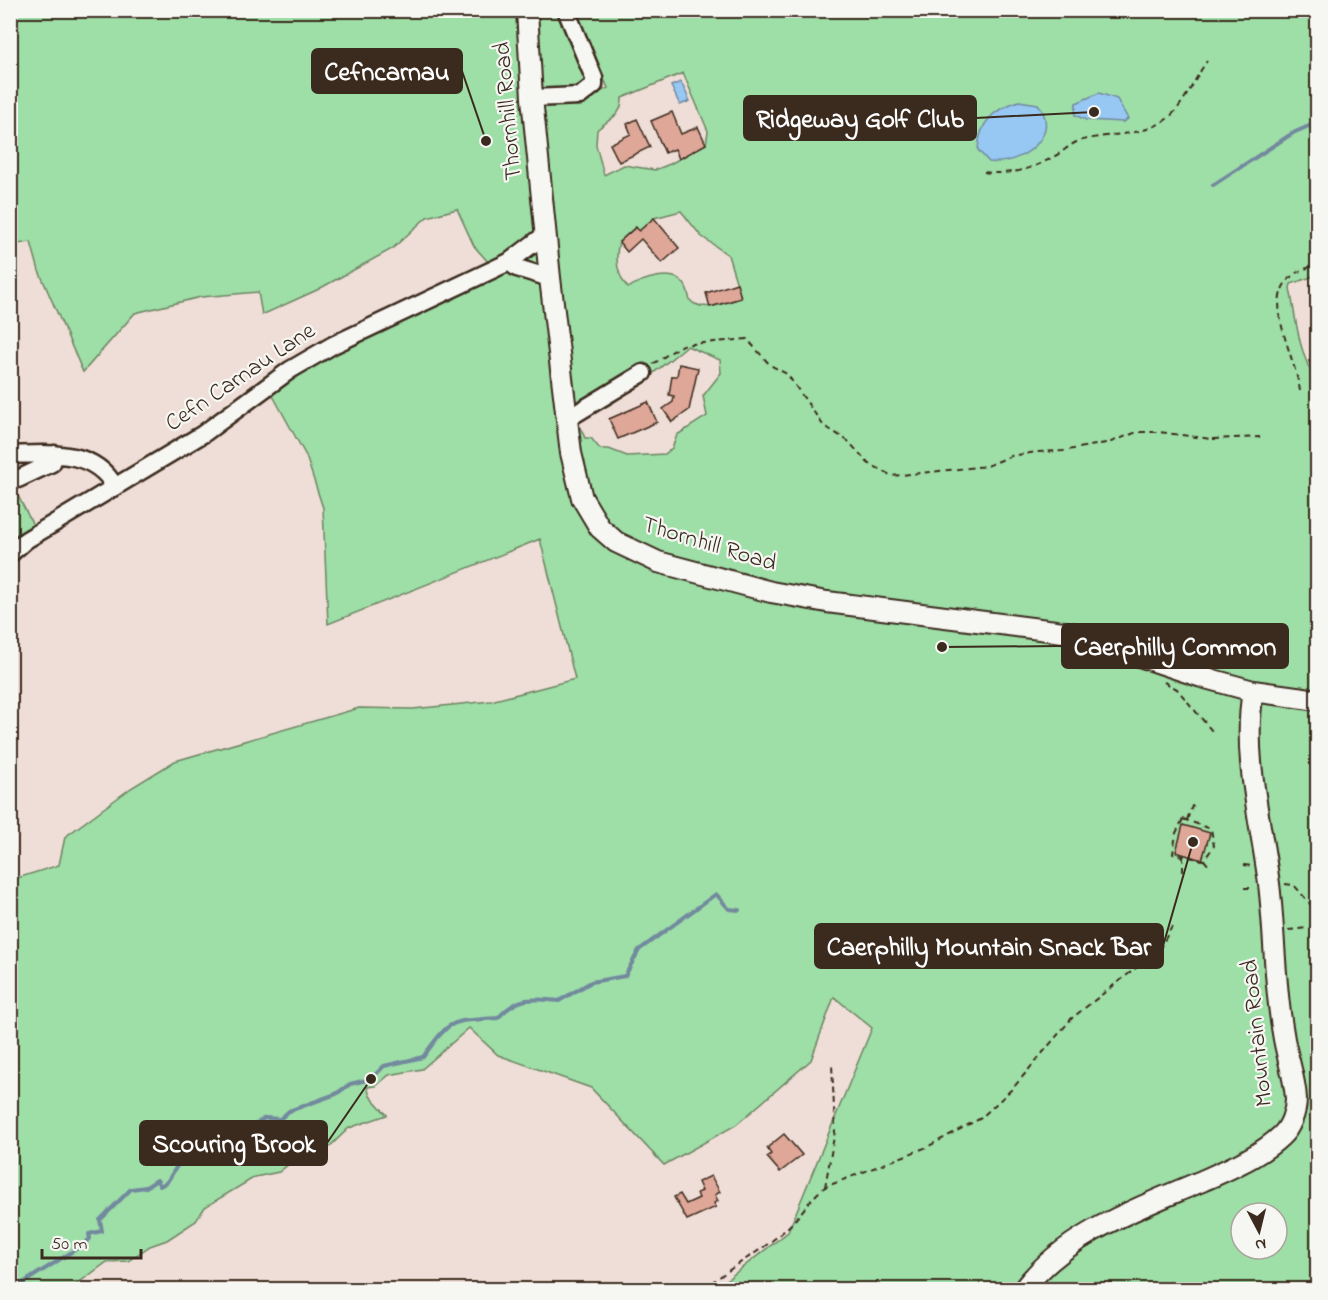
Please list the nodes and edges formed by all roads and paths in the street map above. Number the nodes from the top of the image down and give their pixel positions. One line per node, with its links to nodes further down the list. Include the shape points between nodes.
1 (527, 10): 4 (main road, Thornhill Road)
2 (566, 10): 4 (street, via 594,86 580,96)
3 (1207, 61): 5 (path, via 1164,121 1148,128 1077,142 1024,170 998,175)
4 (532, 98): 6 (main road, Thornhill Road)
5 (984, 172)
6 (546, 234): 7 (street, Cefn Carnau Lane); 9 (main road, Thornhill Road)
7 (509, 262): 9 (street); 17 (street, Cefn Carnau Lane, via 333,345 290,370 203,434)
8 (1317, 265): 11 (path, via 1296,271 1281,291 1283,333)
9 (550, 278): 12 (main road, Thornhill Road)
10 (643, 373): 12 (street); 13 (path, via 682,345 747,339 770,365 787,374 823,425 848,441 868,463 892,476 987,466 1011,456 1063,452 1137,432 1211,439)
11 (1300, 391)
12 (567, 419): 20 (main road, Thornhill Road, via 577,480 590,515 616,542 658,562 827,602 1071,633)
13 (1260, 437)
14 (55, 454): 15 (street); 16 (street, via 51,463); 17 (street, via 84,459 107,475)
15 (10, 455)
16 (18, 479)
17 (115, 486): 18 (street, Cefn Carnau Lane, via 26,540)
18 (10, 554)
19 (1157, 679): 22 (path, via 1177,690)
20 (1253, 691): 21 (main road, Thornhill Road); 41 (main road, Mountain Road, via 1250,745 1283,1033 1296,1101 1291,1122 1282,1136 1258,1153 1081,1238 1047,1263)
21 (1317, 700)
22 (1212, 731)
23 (1195, 806): 24 (path)
24 (1187, 820): 25 (path, via 1183,819 1172,849 1173,854); 26 (path, via 1211,829 1214,846)
25 (1184, 857): 26 (path); 30 (path)
26 (1204, 860): 28 (path)
27 (1244, 865): 29 (path)
28 (1210, 867)
29 (1251, 867)
30 (1183, 872)
31 (1279, 884): 34 (path, via 1294,885)
32 (1244, 888): 33 (path)
33 (1251, 888)
34 (1317, 912)
35 (1174, 922): 39 (path, via 1159,950 1072,1018 1013,1088 981,1118 927,1148)
36 (1317, 927): 37 (path)
37 (1282, 930)
38 (832, 1064): 39 (path, via 835,1131)
39 (825, 1187): 40 (path, via 786,1230)
40 (704, 1290)
41 (1023, 1290)

